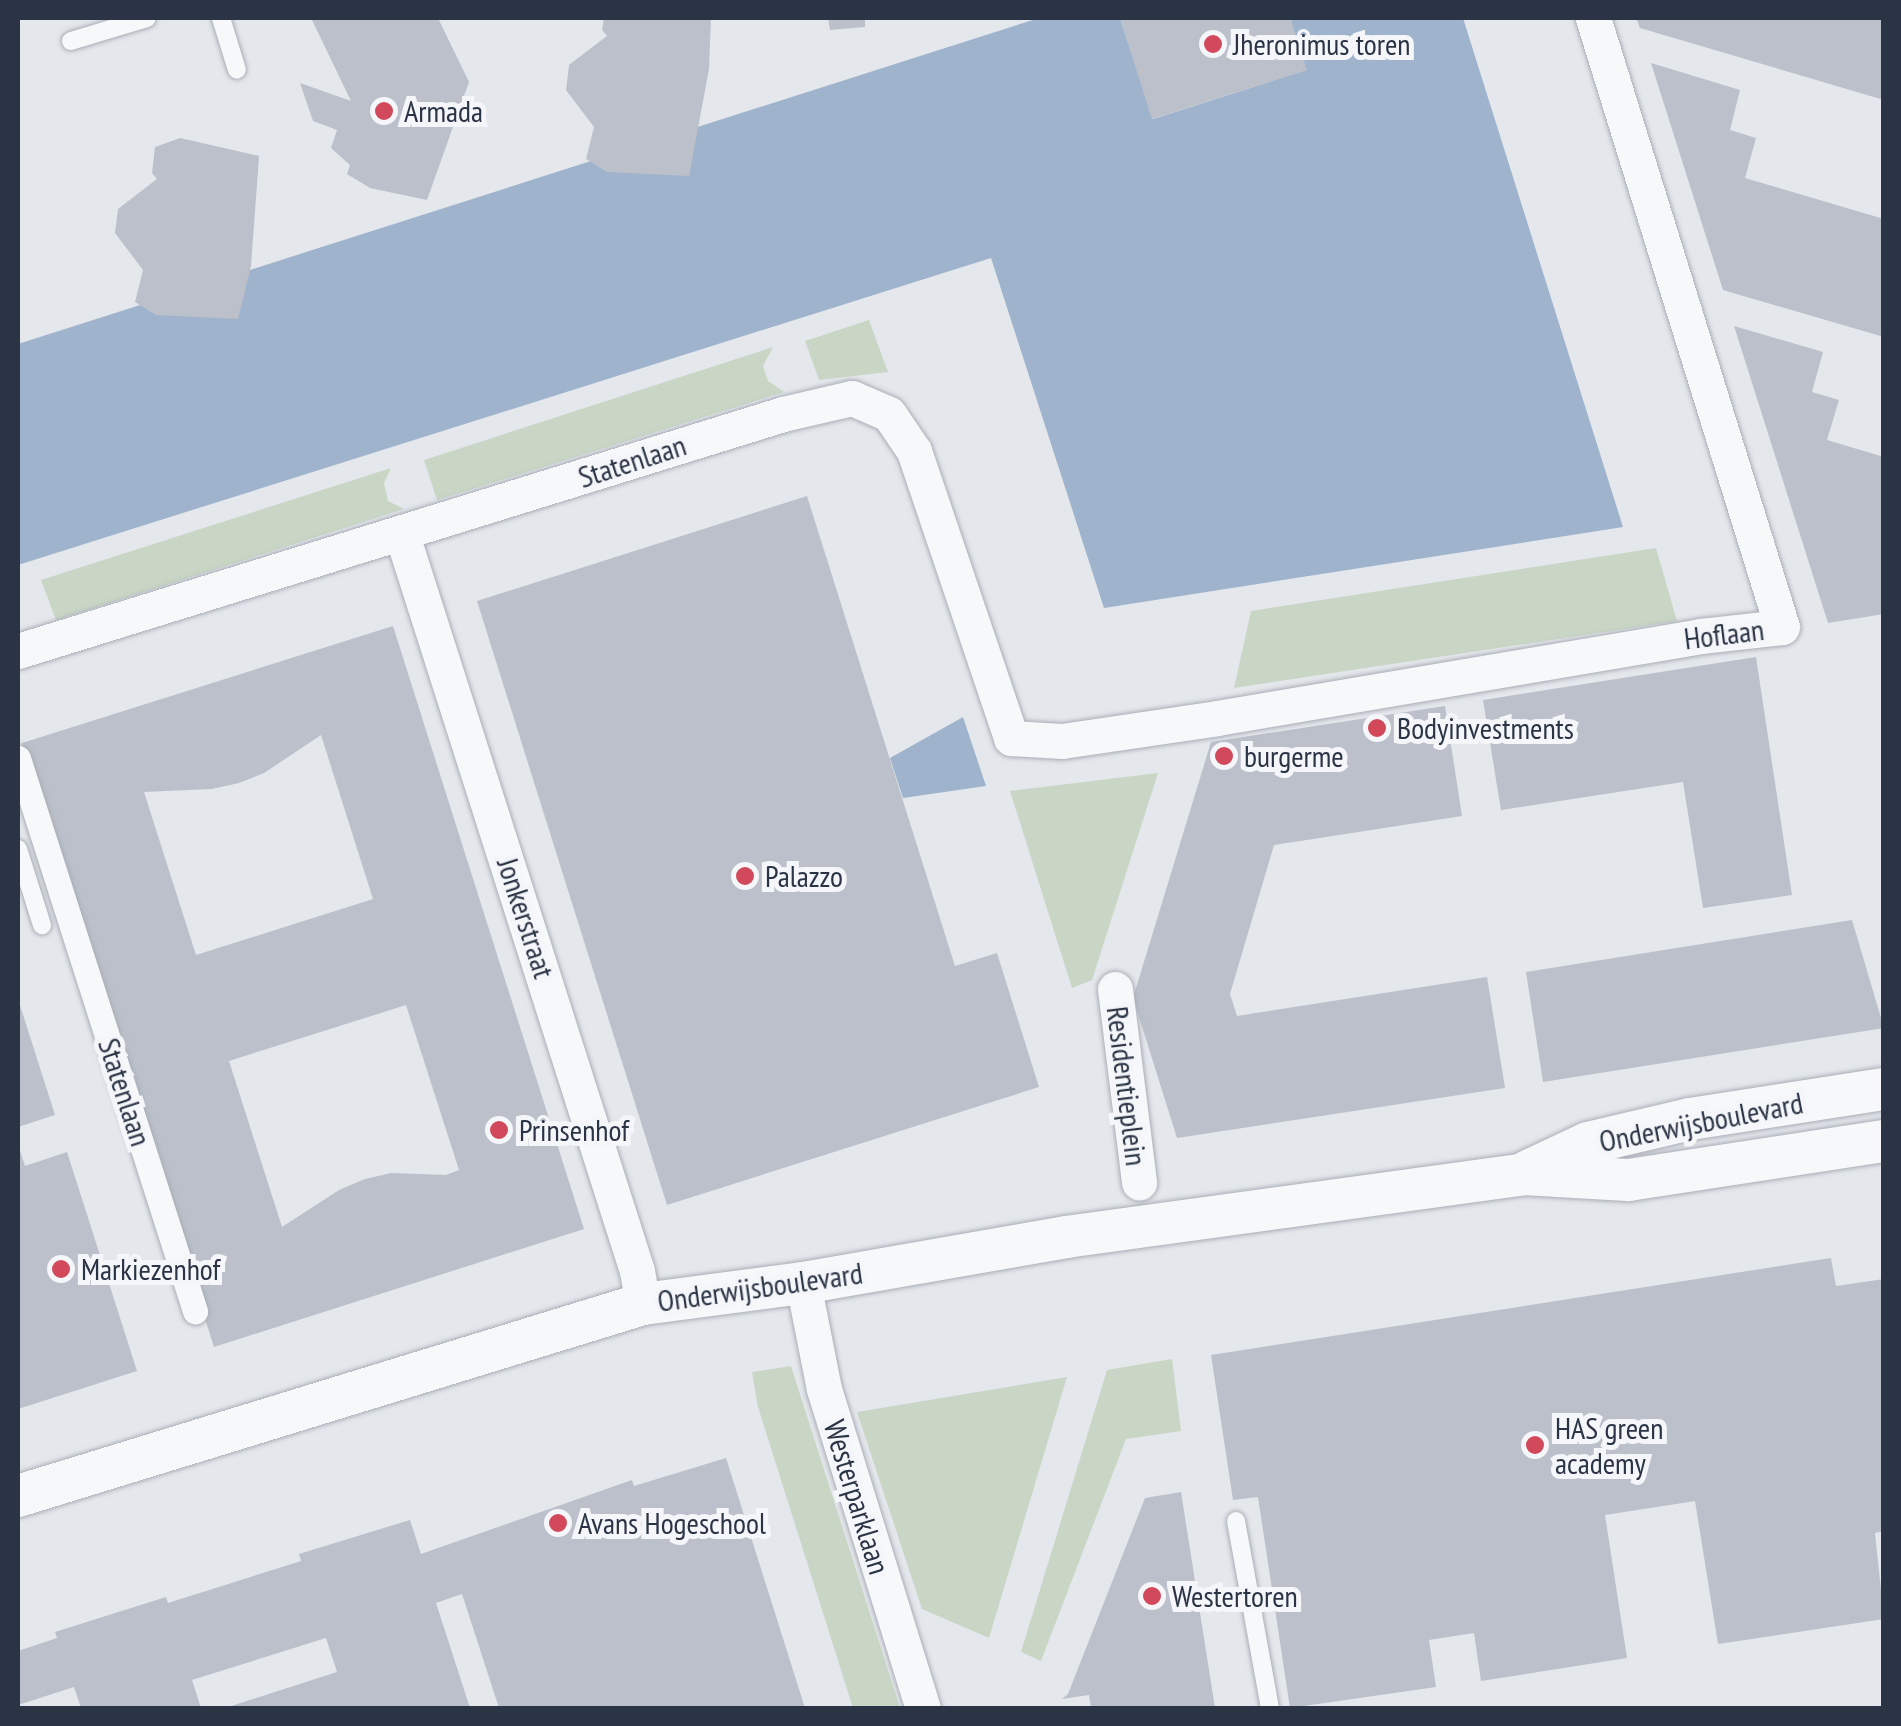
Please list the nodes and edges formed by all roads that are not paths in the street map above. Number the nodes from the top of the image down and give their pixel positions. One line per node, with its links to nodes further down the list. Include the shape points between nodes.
1 (147, 18): 4 (lane)
2 (221, 18): 5 (lane)
3 (1593, 18): 8 (street, Hoflaan, via 1782,627 1217,718)
4 (71, 41)
5 (237, 70)
6 (402, 534): 7 (street, Statenlaan); 8 (street, Statenlaan, via 852,398 889,414 914,451 1011,738); 18 (street, Jonkerstraat)
7 (18, 651)
8 (1037, 739)
9 (18, 758): 19 (street, Statenlaan)
10 (18, 849): 11 (lane)
11 (42, 925)
12 (1114, 989): 16 (street, Residentieplein)
13 (1884, 1089): 15 (street, Onderwijsboulevard, via 1690,1119 1588,1143)
14 (1884, 1141): 15 (street, Onderwijsboulevard, via 1628,1180)
15 (1524, 1174): 17 (street, Onderwijsboulevard, via 1066,1237)
16 (1139, 1183)
17 (803, 1283): 18 (street, Onderwijsboulevard); 22 (street, Westerparklaan, via 824,1389)
18 (643, 1304): 20 (street, Onderwijsboulevard)
19 (196, 1311)
20 (18, 1496)
21 (1236, 1520): 23 (lane)
22 (923, 1708)
23 (1270, 1708)

